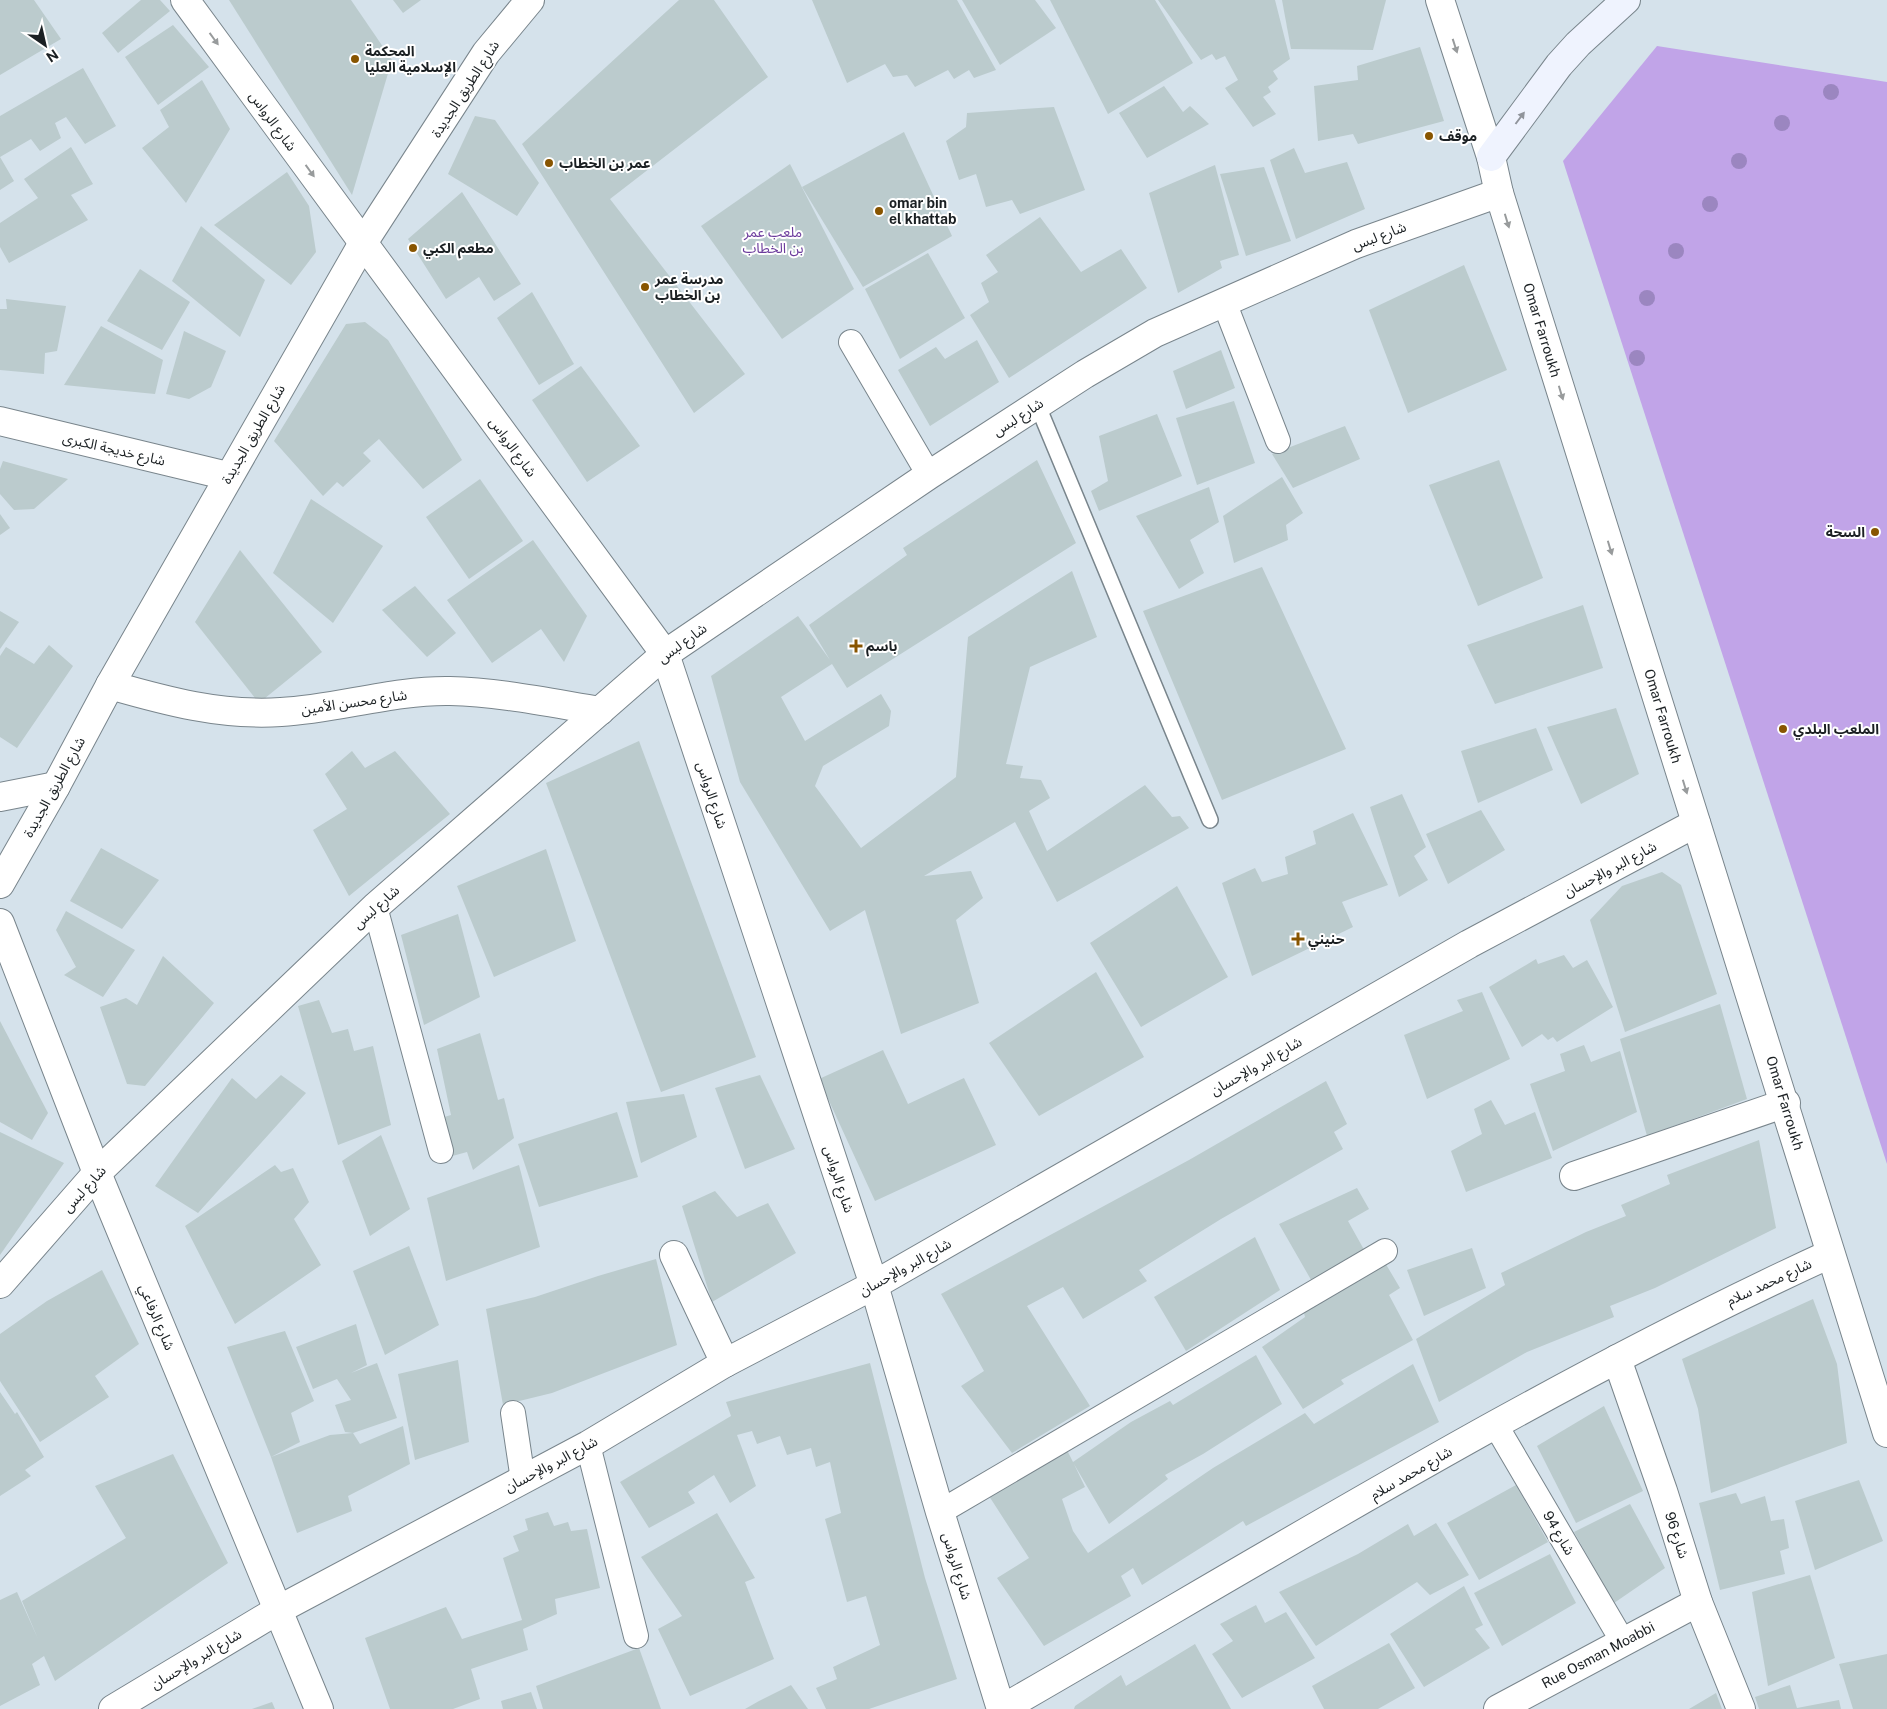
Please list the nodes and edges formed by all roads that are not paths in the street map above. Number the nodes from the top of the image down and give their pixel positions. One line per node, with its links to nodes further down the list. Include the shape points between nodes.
1 (186, 0): 7 (street, شارع الرواس, one-way to 7)
2 (530, 0): 7 (street, شارع الطريق الجديدة, via 486,53)
3 (1440, 0): 5 (street, Omar Farroukh, one-way to 5)
4 (1626, 0): 5 (main road, one-way to 4, via 1559,65)
5 (1491, 157): 6 (street, Omar Farroukh)
6 (1498, 193): 8 (street, شارع لبس, via 1356,244); 21 (street, Omar Farroukh, one-way to 21)
7 (363, 243): 14 (street, شارع الطريق الجديدة); 15 (street, شارع الرواس)
8 (1224, 302): 10 (street, شارع لبس, via 1155,333); 12 (street)
9 (851, 342): 13 (street)
10 (1037, 404): 13 (street, شارع لبس); 20 (lane)
11 (0, 421): 14 (street, شارع خديجة الكبرى)
12 (1278, 441)
13 (929, 475): 15 (street, شارع لبس)
14 (228, 476): 16 (street, شارع الطريق الجديدة)
15 (665, 654): 17 (street, شارع لبس); 33 (street, شارع الرواس)
16 (110, 685): 17 (street, شارع محسن الأمين, via 178,704 218,711 280,712 385,696 450,691); 18 (street, شارع الطريق الجديدة)
17 (600, 711): 23 (street, شارع لبس)
18 (56, 786): 19 (street); 22 (street, شارع الطريق الجديدة)
19 (0, 797)
20 (1210, 820)
21 (1696, 823): 25 (street, Omar Farroukh); 33 (street, شارع البر والإحسان, via 1367,1001)
22 (0, 884)
23 (375, 907): 26 (street); 27 (street, شارع لبس)
24 (0, 923): 27 (street, شارع الرفاعي)
25 (1786, 1104): 28 (street); 30 (street, Omar Farroukh)
26 (441, 1151)
27 (97, 1173): 32 (street, شارع لبس); 43 (street, شارع الرفاعي)
28 (1574, 1176)
29 (1385, 1251): 41 (street)
30 (1830, 1254): 34 (street, شارع محمد سلام, via 1729,1300); 38 (street, Omar Farroukh)
31 (674, 1255): 35 (street)
32 (0, 1284)
33 (874, 1285): 35 (street, شارع البر والإحسان); 41 (street, شارع الرواس)
34 (1617, 1359): 37 (street, شارع محمد سلام); 42 (street, شارع 96)
35 (724, 1364): 39 (street, شارع البر والإحسان)
36 (513, 1413): 40 (street)
37 (1496, 1424): 45 (street, شارع 94); 49 (street, شارع محمد سلام)
38 (1887, 1433)
39 (588, 1445): 40 (street, شارع البر والإحسان); 44 (street)
40 (524, 1480): 43 (street, شارع البر والإحسان)
41 (940, 1512): 49 (street, شارع الرواس)
42 (1698, 1602): 45 (street, Rue Osman Moabbi); 50 (street, شارع 96)
43 (278, 1610): 47 (street, شارع البر والإحسان); 48 (street, شارع الرفاعي)
44 (636, 1636)
45 (1624, 1642): 46 (street, Rue Osman Moabbi)
46 (1502, 1708)
47 (113, 1709)
48 (318, 1709)
49 (1002, 1709)
50 (1742, 1709)

